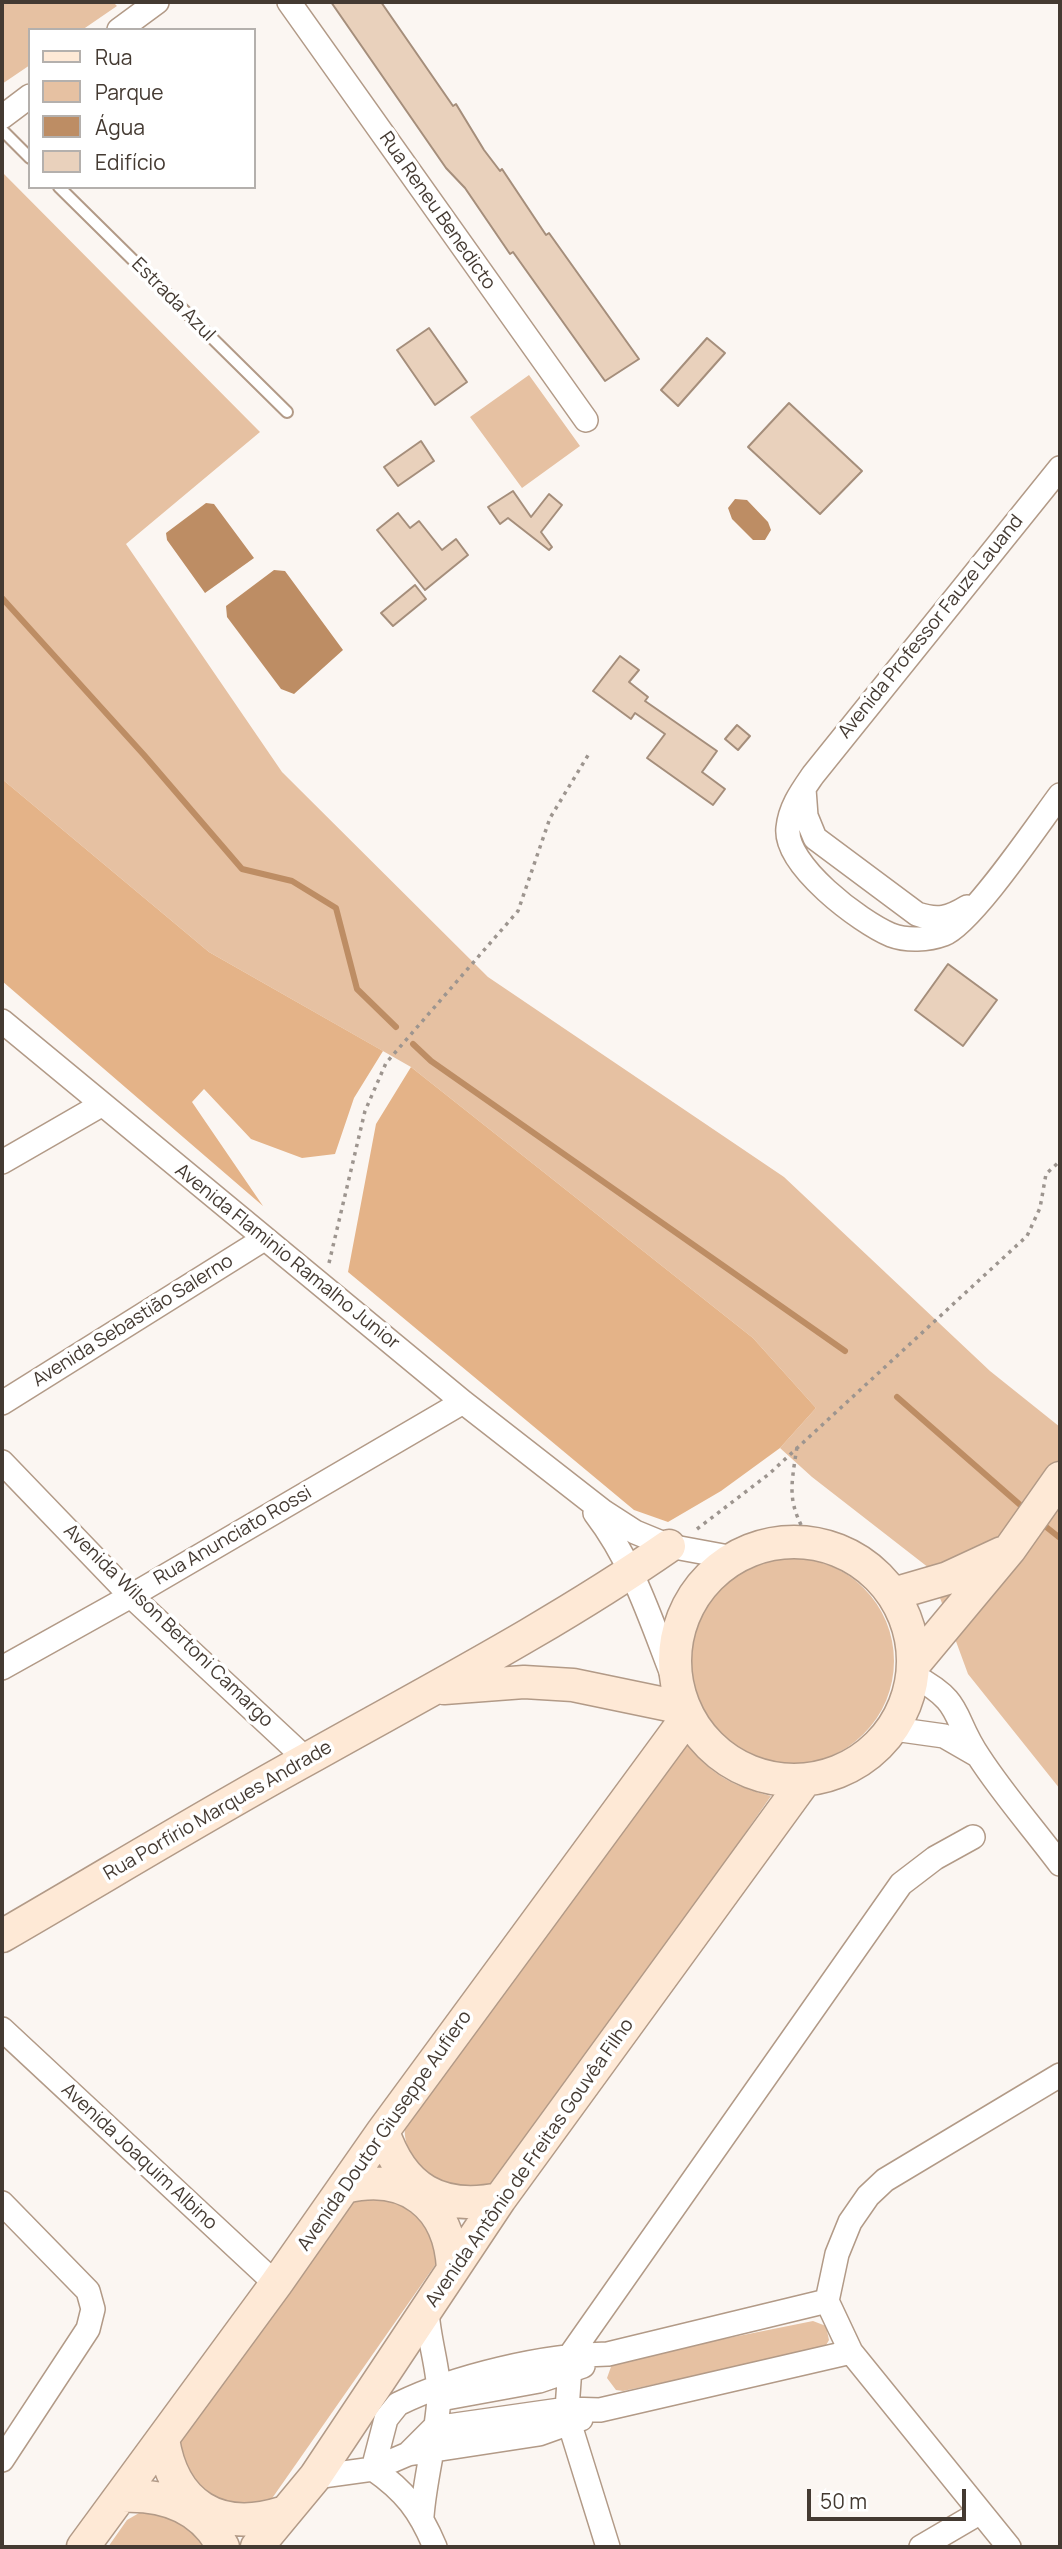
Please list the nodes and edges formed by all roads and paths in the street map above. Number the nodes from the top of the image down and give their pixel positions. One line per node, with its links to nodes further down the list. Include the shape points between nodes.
1 (156, 2): 3 (street)
2 (289, 2): 10 (street, Rua Reneu Benedicto)
3 (122, 28)
4 (28, 98): 5 (street)
5 (2, 117)
6 (2, 130): 7 (lane)
7 (28, 156)
8 (62, 189): 9 (lane, Estrada Azul)
9 (288, 412)
10 (586, 420)
11 (1060, 468): 13 (street, Avenida Professor Fauze Lauand)
12 (590, 752): 21 (path, via 550,818 518,911 387,1063 365,1111)
13 (804, 788): 15 (street, via 806,816 816,838 917,914 949,918); 15 (street, Avenida Professor Fauze Lauand, via 787,829 800,866 891,935 913,940 946,934)
14 (1060, 795): 15 (street)
15 (981, 898)
16 (2, 1021): 17 (street, Avenida Flaminio Ramalho Junior)
17 (100, 1105): 19 (street); 20 (street, Avenida Flaminio Ramalho Junior)
18 (1060, 1161): 24 (path, via 1046,1174 1040,1208 1027,1236)
19 (2, 1162)
20 (264, 1239): 21 (street, Avenida Flaminio Ramalho Junior); 23 (street, Avenida Sebastião Salerno)
21 (325, 1286): 22 (street, Avenida Flaminio Ramalho Junior)
22 (463, 1402): 27 (street, Avenida Flaminio Ramalho Junior); 34 (street, Rua Anunciato Rossi)
23 (2, 1403)
24 (797, 1447): 28 (path, via 790,1494 797,1521); 30 (path, via 703,1525)
25 (2, 1462): 34 (street, Avenida Wilson Bertoni Camargo)
26 (1053, 1487): 29 (street)
27 (576, 1488): 30 (street, Avenida Flaminio Ramalho Junior, via 614,1519); 32 (street, Avenida Flaminio Ramalho Junior, via 613,1537)
28 (811, 1543): 31 (street, via 758,1548); 33 (street, via 848,1555 873,1572)
29 (1012, 1545): 33 (street, via 948,1578); 36 (street)
30 (669, 1546): 31 (street, Avenida Flaminio Ramalho Junior); 32 (street, Rua Porfírio Marques Andrade)
31 (734, 1558): 38 (street, via 697,1591 685,1613 676,1649)
32 (631, 1573): 37 (street, Rua Porfírio Marques Andrade); 38 (street, Avenida Flaminio Ramalho Junior, via 648,1605)
33 (893, 1594): 36 (street, via 909,1627)
34 (131, 1596): 35 (street, Rua Anunciato Rossi); 41 (street, Avenida Wilson Bertoni Camargo)
35 (2, 1668)
36 (914, 1669): 39 (street, via 907,1703); 40 (street, via 955,1708)
37 (436, 1689): 38 (street, Rua Porfírio Marques Andrade, via 524,1682); 41 (street, Rua Porfírio Marques Andrade)
38 (683, 1703): 42 (street, via 708,1744 736,1766 769,1778); 48 (street, Avenida Doutor Giuseppe Aufiero)
39 (894, 1729): 40 (street, via 944,1736); 42 (street, via 870,1755 839,1772)
40 (977, 1755): 44 (street)
41 (306, 1759): 45 (street, Rua Porfírio Marques Andrade)
42 (805, 1780): 50 (street, Avenida Antônio de Freitas Gouvêa Filho)
43 (973, 1837): 57 (street, via 901,1884)
44 (1060, 1864)
45 (2, 1936)
46 (2, 2029): 53 (street, Avenida Joaquim Albino)
47 (1060, 2075): 54 (street, via 885,2179 850,2222 837,2254)
48 (383, 2131): 49 (street, Avenida Doutor Giuseppe Aufiero); 50 (street, via 390,2155 405,2176 425,2192 475,2204)
49 (345, 2186): 52 (street, via 384,2183 422,2198 447,2229); 53 (street, Avenida Doutor Giuseppe Aufiero)
50 (500, 2199): 52 (street, Avenida Antônio de Freitas Gouvêa Filho)
51 (2, 2203): 62 (street, via 88,2291 93,2309 88,2329)
52 (453, 2269): 55 (street, Avenida Antônio de Freitas Gouvêa Filho)
53 (276, 2284): 60 (street, Avenida Doutor Giuseppe Aufiero)
54 (827, 2301): 56 (street); 57 (street, via 608,2354)
55 (427, 2311): 58 (street); 64 (street, Avenida Antônio de Freitas Gouvêa Filho)
56 (850, 2352): 57 (street, via 600,2410); 67 (street)
57 (570, 2390): 58 (street, via 519,2365); 59 (street); 61 (street, via 539,2434); 73 (street)
58 (432, 2395): 59 (street); 63 (street, via 398,2404 386,2419)
59 (434, 2428): 61 (street)
60 (163, 2439): 65 (street, Avenida Doutor Giuseppe Aufiero); 66 (street, via 177,2484 212,2514 236,2521)
61 (419, 2452): 63 (street); 68 (street)
62 (2, 2460)
63 (373, 2469): 64 (street); 68 (street, via 394,2484)
64 (315, 2477): 66 (street, Avenida Antônio de Freitas Gouvêa Filho)
65 (122, 2496): 69 (street, Avenida Doutor Giuseppe Aufiero); 70 (street, via 144,2495 187,2508 204,2521)
66 (282, 2513): 71 (street, Avenida Antônio de Freitas Gouvêa Filho)
67 (979, 2513): 74 (street); 75 (street)
68 (422, 2516): 72 (street)
69 (83, 2547)
70 (223, 2547)
71 (257, 2547)
72 (435, 2547)
73 (608, 2547)
74 (921, 2547)
75 (1009, 2547)

